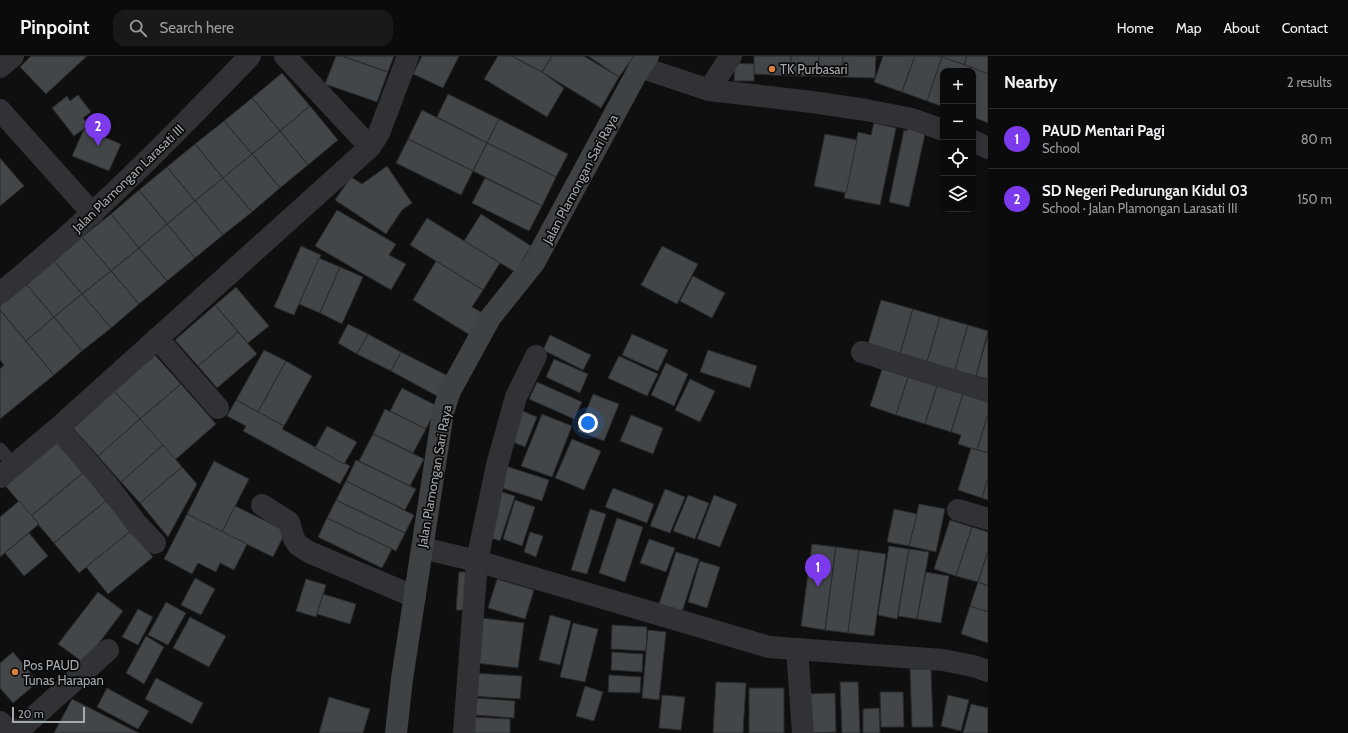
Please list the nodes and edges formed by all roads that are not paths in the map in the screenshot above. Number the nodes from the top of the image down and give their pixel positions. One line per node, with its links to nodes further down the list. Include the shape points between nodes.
1 (13, 56): 7 (street)
2 (250, 56): 14 (street, Jalan Plamongan Larasati III)
3 (285, 56): 12 (street)
4 (408, 56): 12 (street)
5 (731, 56): 8 (street)
6 (644, 62): 8 (street); 28 (street, Jalan Plamongan Sari Raya, via 534,264 490,318 450,391 443,412)
7 (0, 67)
8 (709, 90): 10 (street, via 866,110 912,119)
9 (0, 110): 14 (street)
10 (940, 129)
11 (976, 142): 13 (street)
12 (370, 147): 16 (street)
13 (988, 148)
14 (93, 214): 15 (street, Jalan Plamongan Larasati III)
15 (0, 293)
16 (157, 338): 20 (street); 21 (street)
17 (862, 352): 19 (street)
18 (536, 356): 29 (street, via 516,397 496,465)
19 (988, 391)
20 (218, 408)
21 (58, 428): 23 (street); 27 (street)
22 (0, 449): 23 (lane)
23 (7, 471)
24 (262, 505): 30 (street, via 288,522 298,545 309,552)
25 (958, 510): 26 (street)
26 (988, 519)
27 (155, 543)
28 (422, 548): 29 (street); 30 (street, Jalan Plamongan Sari Raya)
29 (478, 561): 32 (street, via 769,647); 38 (street)
30 (415, 597): 37 (street, Jalan Plamongan Sari Raya)
31 (108, 650): 36 (street)
32 (797, 650): 33 (street, via 943,660); 39 (street)
33 (988, 671)
34 (0, 722): 35 (street)
35 (10, 733)
36 (16, 733)
37 (396, 733)
38 (464, 733)
39 (803, 733)

